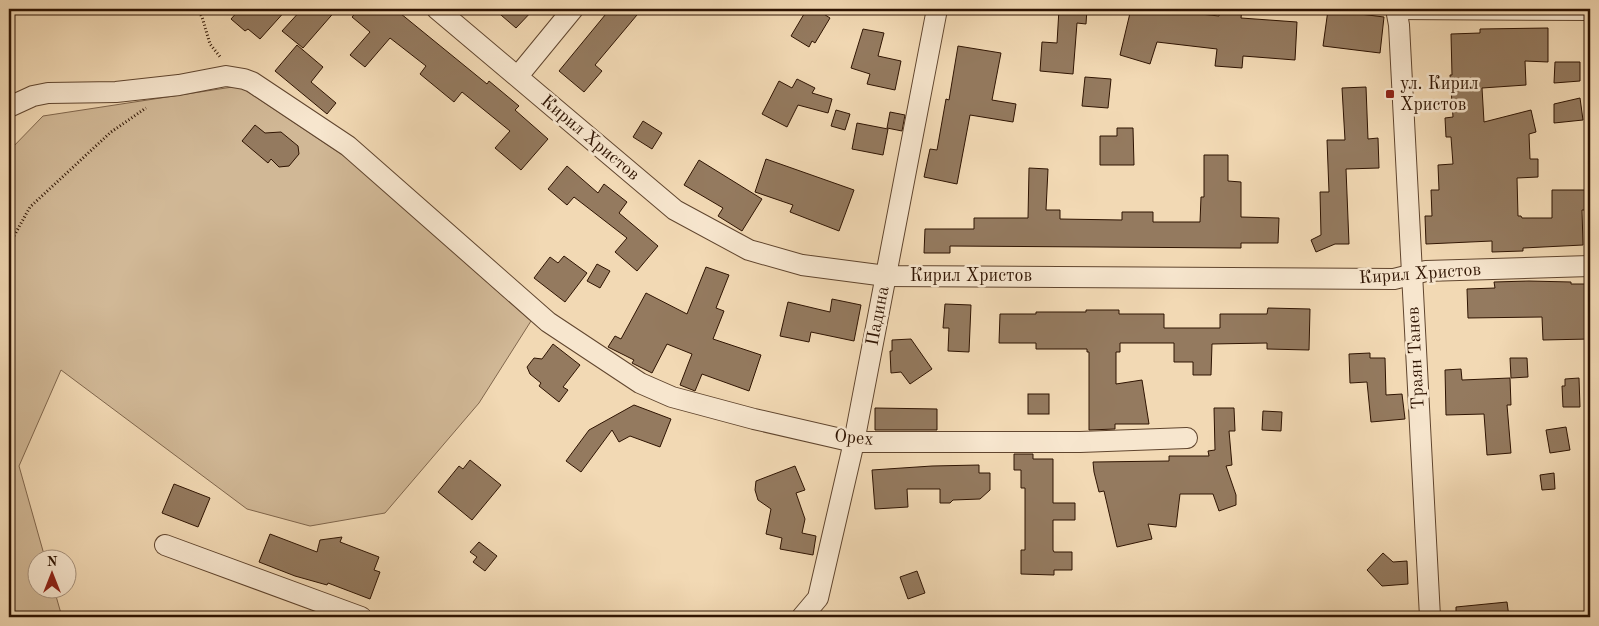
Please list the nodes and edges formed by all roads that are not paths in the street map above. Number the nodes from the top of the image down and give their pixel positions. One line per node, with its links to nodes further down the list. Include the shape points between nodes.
1 (437, 9): 6 (street, Кирил Христов)
2 (573, 9): 6 (street)
3 (937, 9): 10 (street, Падина)
4 (1396, 9): 5 (street); 9 (street, Траян Танев)
5 (1590, 10)
6 (518, 76): 10 (street, Кирил Христов, via 675,210 749,250 802,265)
7 (9, 107): 12 (street, Орех, via 48,93 116,92 226,76 252,82 348,146 548,322 640,382 672,397 754,420)
8 (1590, 266): 9 (street, Кирил Христов)
9 (1412, 274): 10 (street, Кирил Христов, via 1394,279); 16 (street, Траян Танев)
10 (886, 276): 12 (street, Падина)
11 (1187, 438): 12 (street, Орех, via 1080,442)
12 (854, 442): 15 (street, Падина, via 818,598)
13 (165, 545): 14 (street)
14 (361, 617)
15 (802, 617)
16 (1430, 617)

